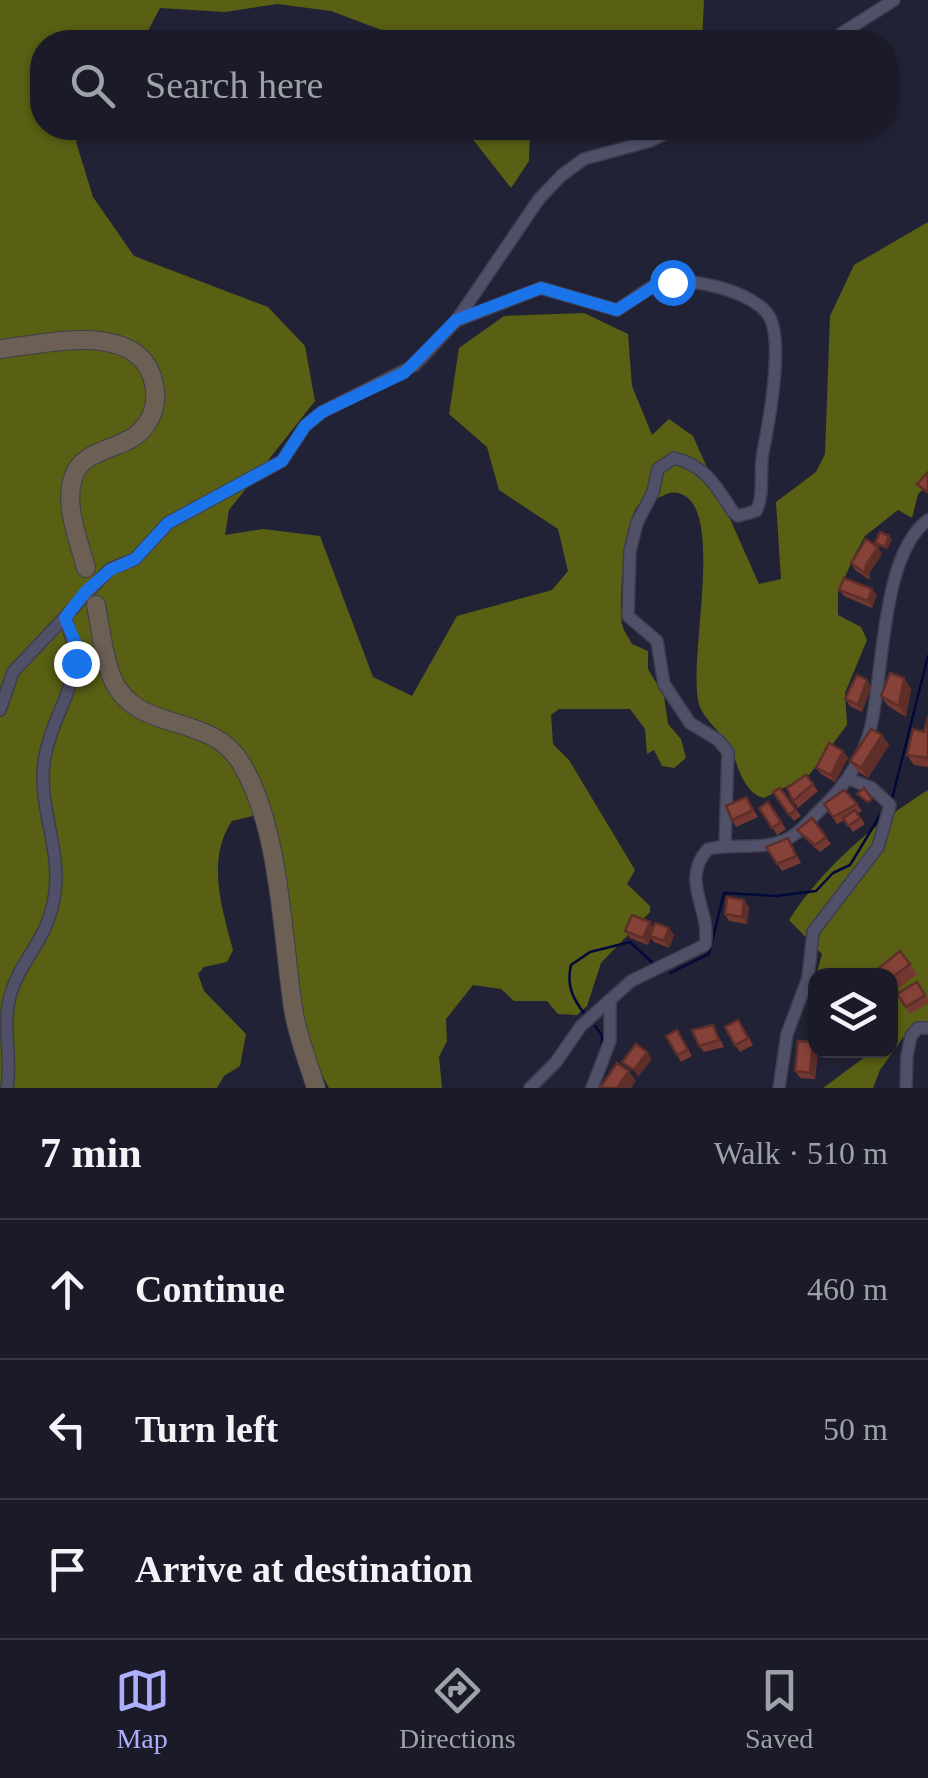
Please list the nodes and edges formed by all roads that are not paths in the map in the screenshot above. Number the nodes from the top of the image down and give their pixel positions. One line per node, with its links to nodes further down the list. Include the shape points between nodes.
1 (894, 0): 2 (street)
2 (847, 30)
3 (652, 140): 4 (street, via 584,159 562,174)
4 (456, 320): 9 (street, via 404,373 322,412 282,461 168,523 135,559 85,592); 12 (street, via 541,288 617,310 672,282 716,286 769,316 770,418 756,511 738,516 707,474 674,458 658,469 630,551 628,616 657,640 664,684 690,723 728,752)
5 (0, 349): 7 (street, via 100,340 139,354 148,365 155,391 151,420 136,436 92,455 73,475 71,508)
6 (928, 520): 11 (street, via 905,555 894,589 880,641 870,731)
7 (86, 568)
8 (96, 606): 16 (street, via 121,694 146,713 200,727 242,765 266,832 294,1011)
9 (65, 618): 10 (street, via 13,672); 15 (street, via 76,663 43,776 56,891 43,937 8,1002)
10 (0, 710)
11 (850, 779): 12 (street, via 795,836); 19 (street, via 887,802 878,847 814,932)
12 (725, 845): 13 (street, via 708,849 694,871 709,924 705,945 631,980)
13 (610, 1000): 17 (street); 18 (street, via 610,1042)
14 (928, 1028): 20 (street, via 911,1036)
15 (6, 1088)
16 (316, 1088)
17 (530, 1088)
18 (592, 1088)
19 (778, 1088)
20 (906, 1088)

